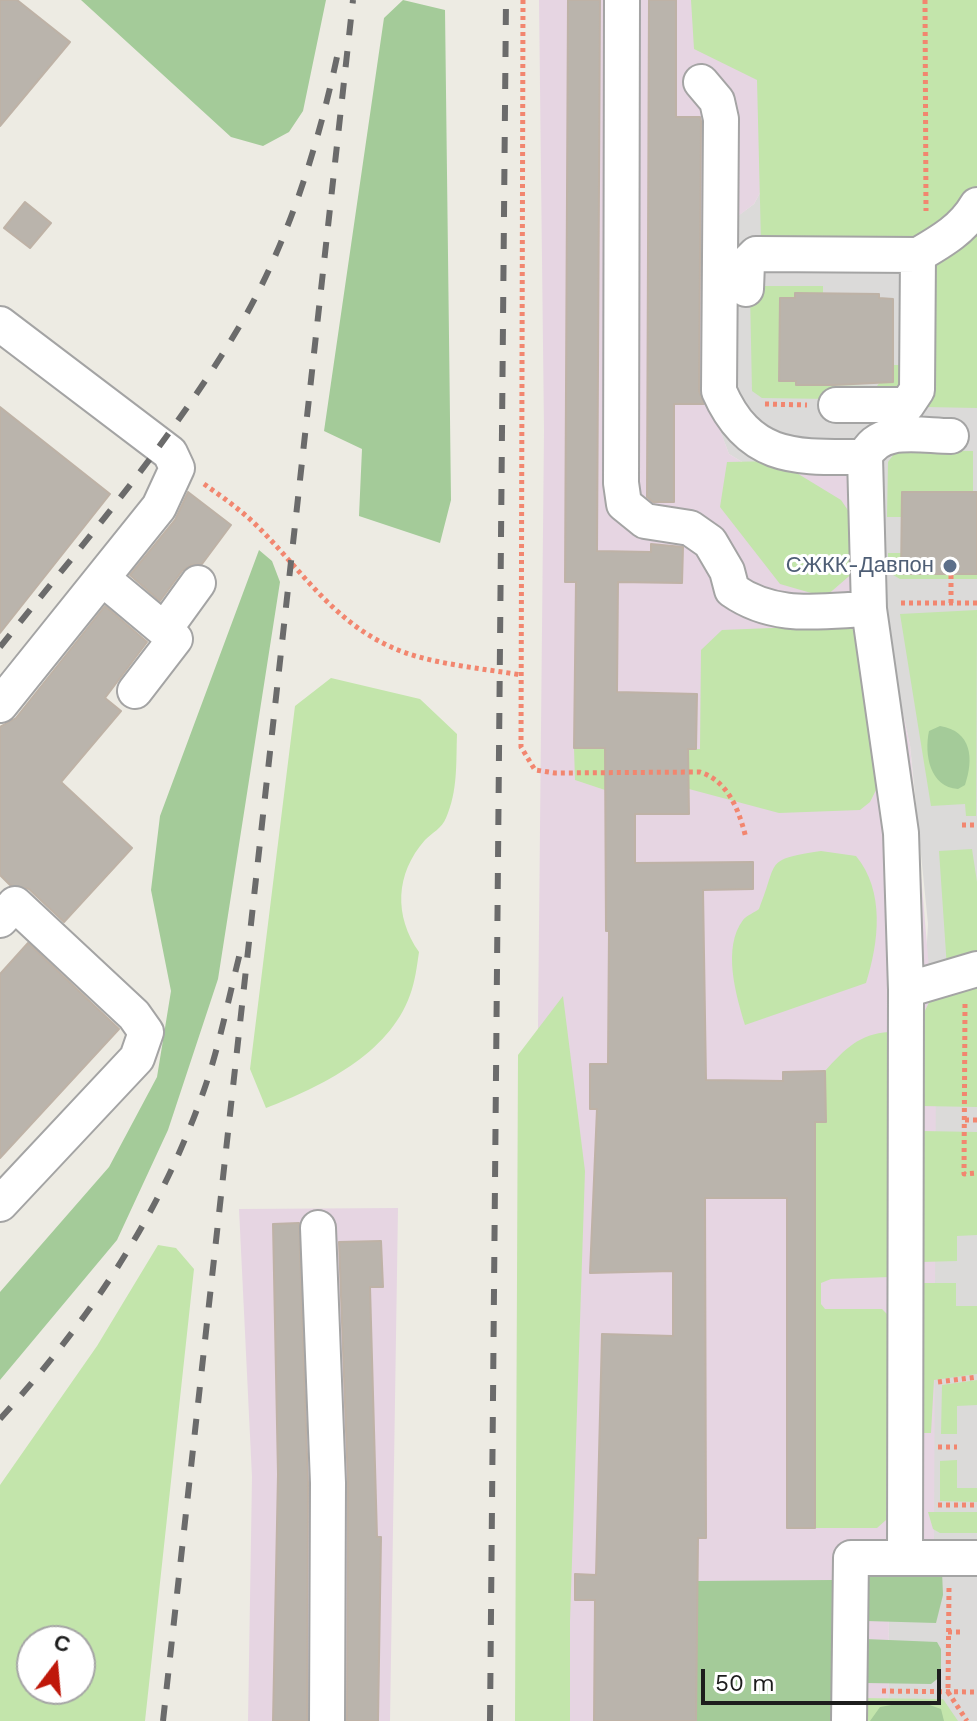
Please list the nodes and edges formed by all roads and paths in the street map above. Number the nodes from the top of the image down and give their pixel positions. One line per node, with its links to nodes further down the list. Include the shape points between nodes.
1 (523, 0): 21 (path)
2 (622, 0): 19 (lane, via 624,504 645,521 690,528 710,542 732,590 753,604 787,612)
3 (925, 0): 6 (path, via 928,196)
4 (701, 82): 13 (lane, via 717,101 721,119 719,391 730,416 756,441 779,452)
5 (977, 205): 6 (lane, via 946,239)
6 (918, 255): 7 (lane, via 756,254 747,263); 10 (lane, via 913,399 907,405)
7 (746, 289)
8 (0, 324): 12 (lane)
9 (760, 404): 10 (path)
10 (836, 405)
11 (951, 436): 13 (lane, via 883,436)
12 (170, 453): 15 (lane, via 177,468 159,507); 21 (path, via 254,523 354,626 391,648)
13 (865, 457): 19 (lane)
14 (951, 574): 17 (path)
15 (102, 578): 20 (lane); 23 (lane)
16 (198, 583): 20 (lane)
17 (951, 603): 18 (path); 19 (path)
18 (977, 603)
19 (881, 606): 29 (lane, via 901,833)
20 (164, 630): 22 (lane, via 175,639)
21 (521, 675): 26 (path, via 521,747 535,770 700,772 725,788)
22 (135, 691)
23 (0, 705)
24 (962, 825): 25 (path)
25 (977, 825)
26 (746, 838)
27 (0, 920): 33 (lane, via 15,904 146,1032 137,1058)
28 (971, 982): 29 (lane); 30 (path)
29 (906, 990): 37 (lane)
30 (965, 1120): 31 (path); 32 (path, via 964,1174)
31 (977, 1120)
32 (977, 1173)
33 (0, 1204)
34 (318, 1228): 45 (lane, via 328,1483)
35 (937, 1447): 36 (path)
36 (957, 1447)
37 (905, 1558): 38 (lane); 44 (lane, via 851,1558)
38 (977, 1558)
39 (949, 1579): 40 (path)
40 (948, 1632): 41 (path); 42 (path)
41 (961, 1632)
42 (948, 1692): 43 (path); 44 (path); 46 (path)
43 (977, 1692)
44 (849, 1706)
45 (327, 1721)
46 (967, 1721)

